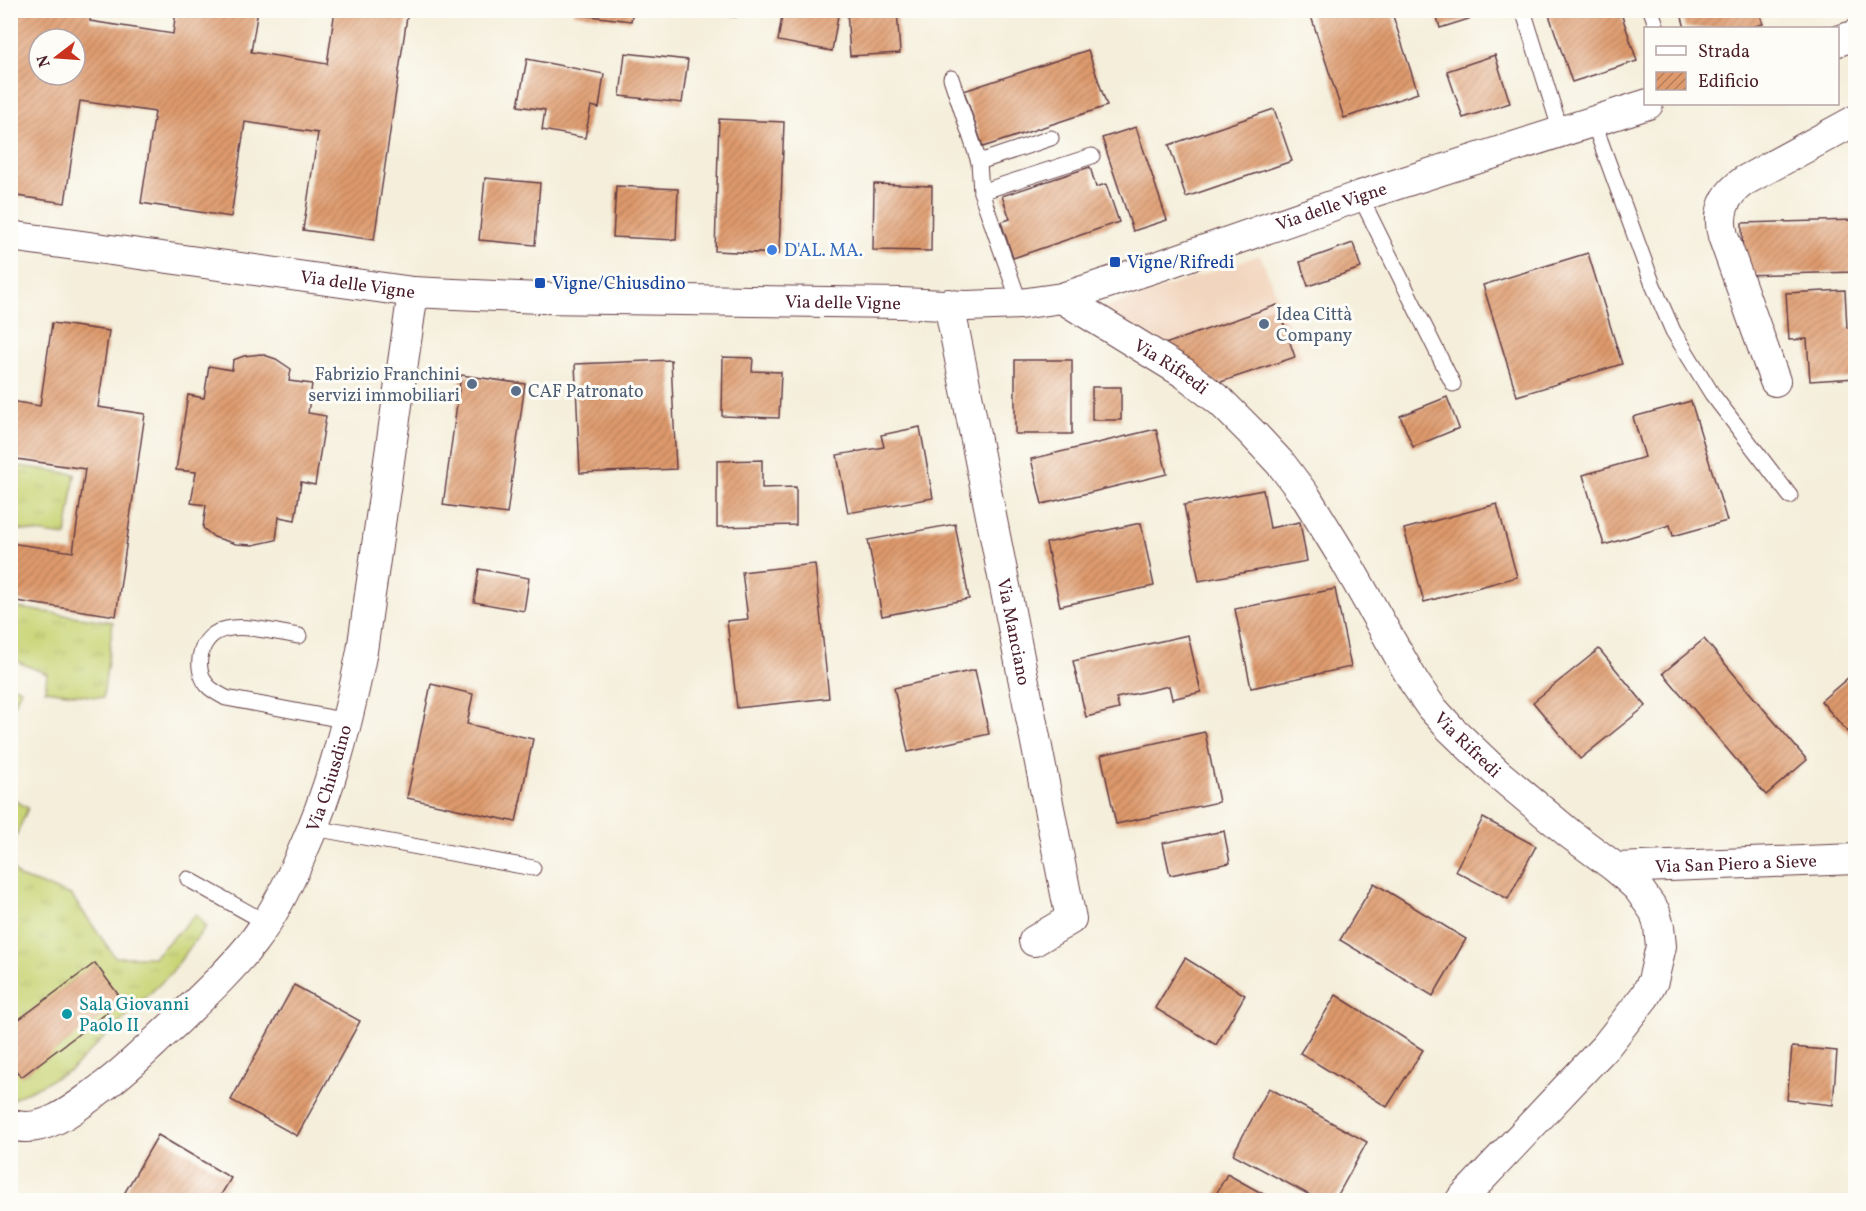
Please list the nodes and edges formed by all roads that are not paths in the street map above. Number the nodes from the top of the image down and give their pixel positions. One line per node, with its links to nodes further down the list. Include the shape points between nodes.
1 (1523, 10): 10 (lane)
2 (1651, 10): 3 (lane)
3 (1657, 27)
4 (1856, 35): 5 (street)
5 (1839, 41)
6 (951, 78): 13 (lane)
7 (1645, 105): 9 (street, Via delle Vigne)
8 (1856, 120): 21 (street, via 1736,186 1723,205 1723,236)
9 (1593, 121): 10 (street, Via delle Vigne); 23 (lane, via 1673,331 1712,394)
10 (1561, 132): 15 (street, Via delle Vigne)
11 (1051, 138): 13 (lane)
12 (1092, 156): 14 (lane)
13 (979, 162): 14 (lane)
14 (981, 192): 20 (lane)
15 (1360, 196): 18 (street, Via delle Vigne); 22 (lane)
16 (10, 236): 17 (street, Via delle Vigne)
17 (412, 292): 19 (street, Via delle Vigne); 25 (street, Via Chiusdino, via 362,651)
18 (1062, 298): 20 (street, Via delle Vigne); 29 (street, Via Rifredi, via 1184,373 1254,435 1306,497 1431,707 1497,773)
19 (949, 304): 20 (street, Via delle Vigne); 32 (street, Via Manciano, via 1071,918)
20 (1020, 304)
21 (1775, 381)
22 (1454, 384)
23 (1790, 496)
24 (300, 636): 25 (lane, via 238,627 211,635 200,657 206,683 226,698)
25 (348, 721): 26 (street, Via Chiusdino)
26 (314, 828): 28 (lane); 31 (street, Via Chiusdino)
27 (1856, 859): 29 (street, Via San Piero a Sieve)
28 (533, 868)
29 (1617, 868): 34 (street, Via Rifredi, via 1655,912 1661,946 1653,981 1606,1047)
30 (188, 879): 31 (lane)
31 (266, 922): 33 (street, Via Chiusdino, via 212,988 105,1086 48,1122 28,1127)
32 (1034, 941)
33 (10, 1124)
34 (1461, 1200)

